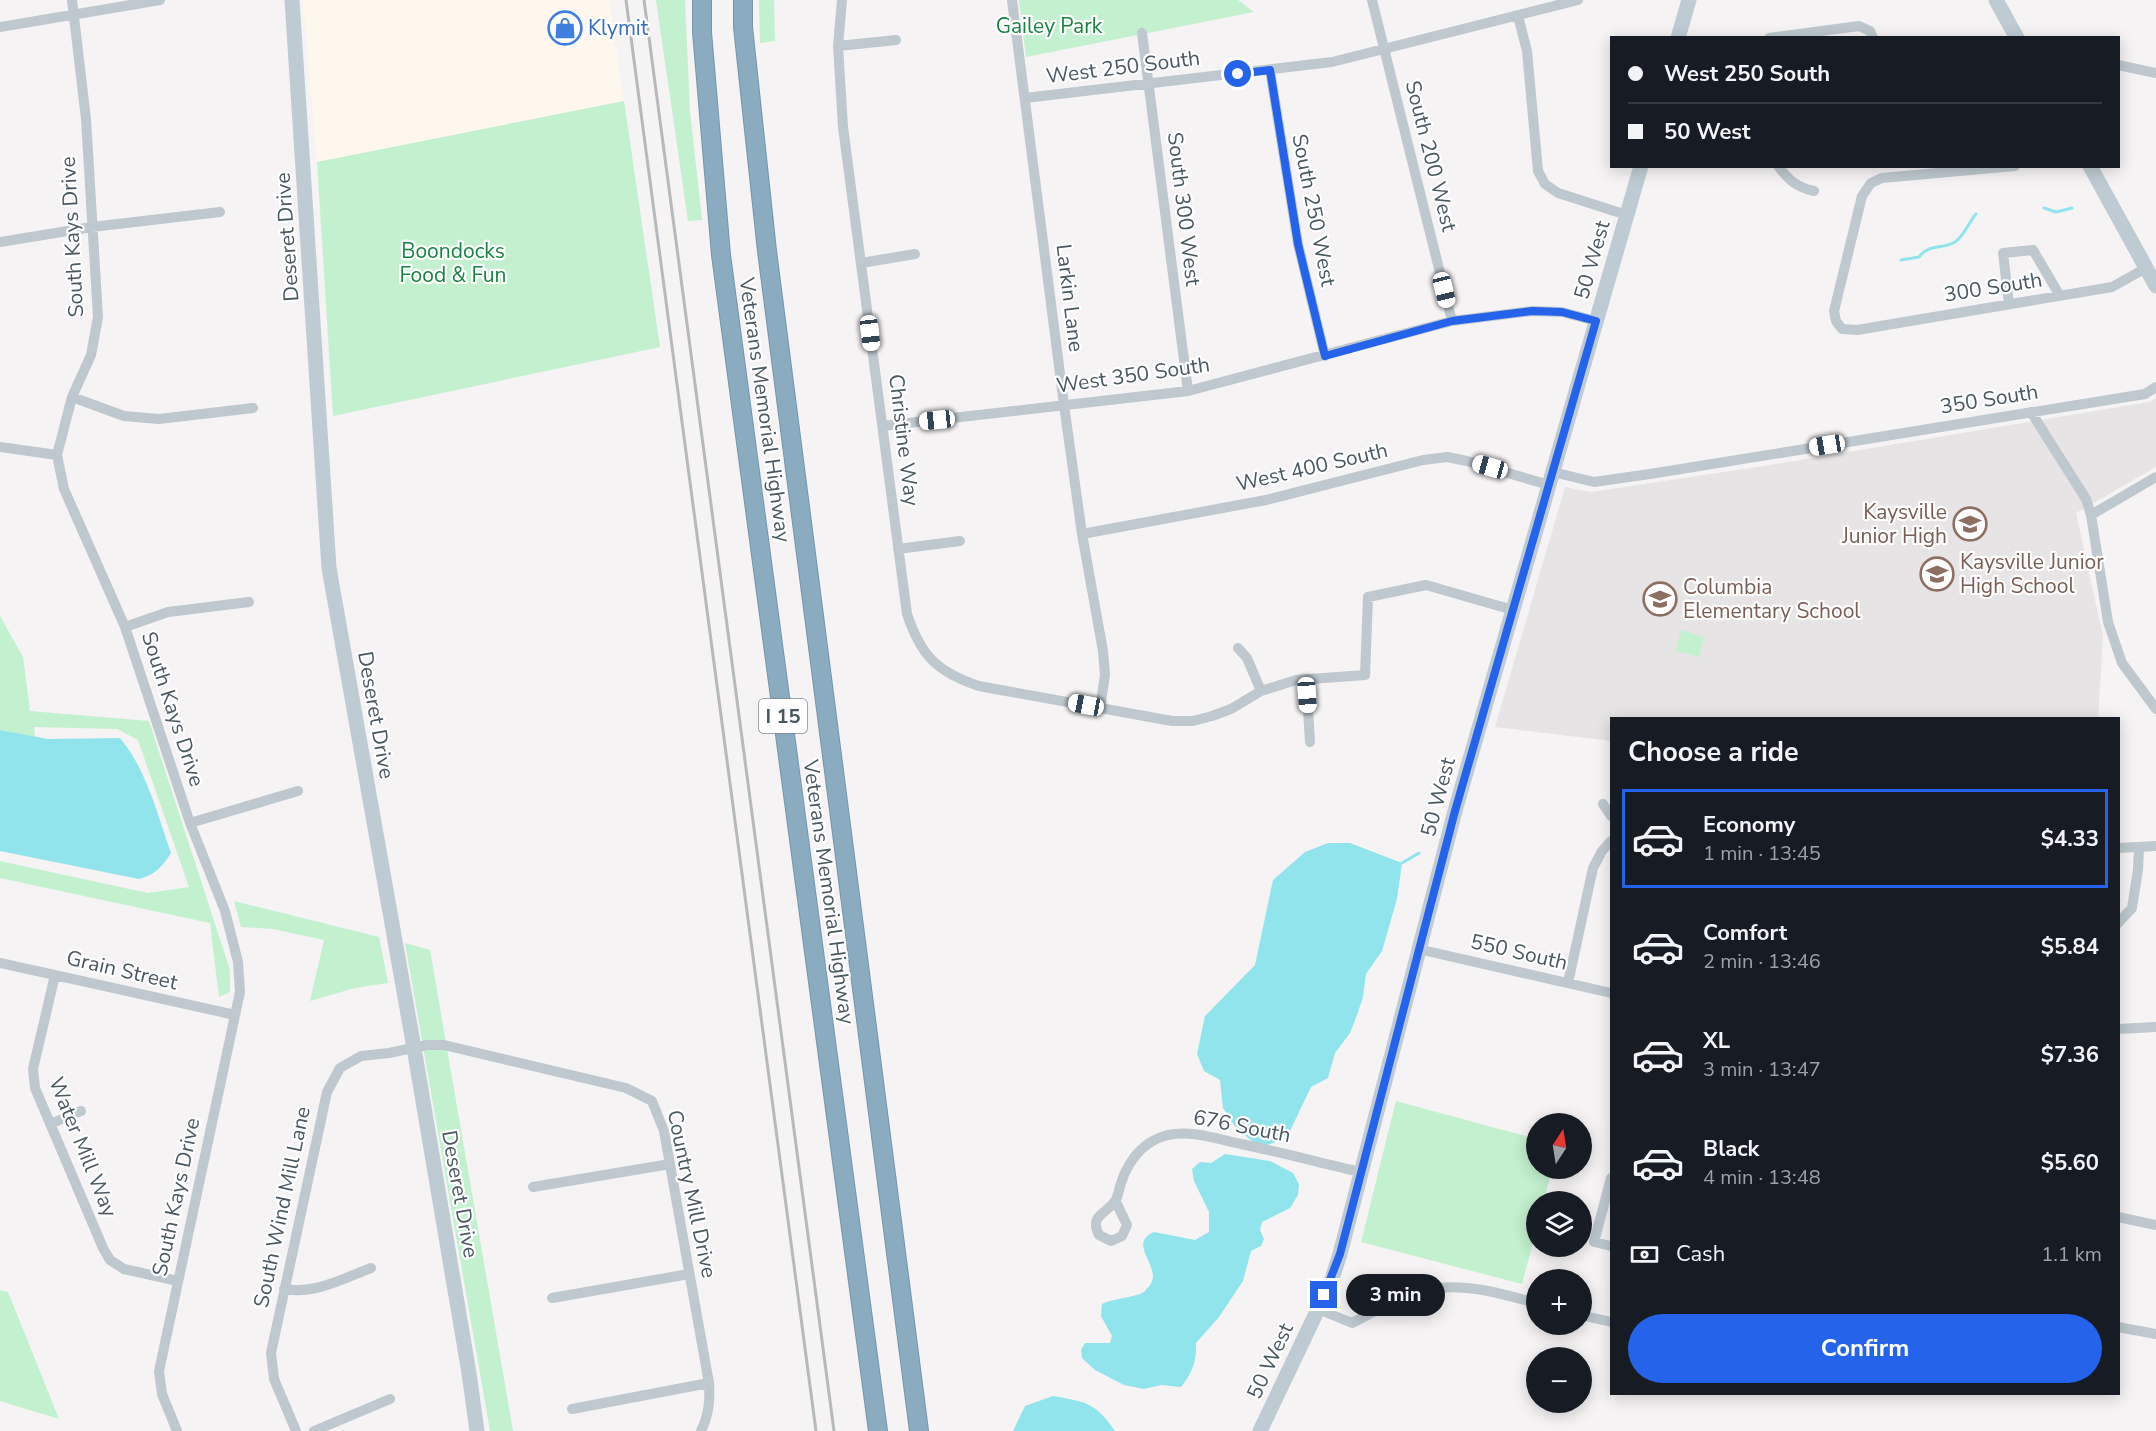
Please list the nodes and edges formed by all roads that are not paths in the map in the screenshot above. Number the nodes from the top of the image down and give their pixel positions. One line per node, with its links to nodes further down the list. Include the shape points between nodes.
1 (72, 0): 12 (street, South Kays Drive)
2 (160, 0): 12 (street)
3 (292, 0): 87 (street, Deseret Drive, via 329,568)
4 (702, 0): 117 (highway, Veterans Memorial Highway / I 15, via 721,255)
5 (743, 0): 118 (highway, Veterans Memorial Highway / I 15, via 767,251)
6 (842, 0): 21 (street, Christine Way)
7 (1012, 0): 27 (street, Larkin Lane)
8 (1372, 0): 22 (street, South 200 West)
9 (1578, 0): 13 (street, West 250 South)
10 (1689, 0): 16 (street)
11 (1996, 0): 19 (street)
12 (74, 14): 14 (street); 35 (street, South Kays Drive, via 86,119)
13 (1518, 16): 22 (street, West 250 South); 34 (street, via 1527,51 1538,171 1545,184 1558,193)
14 (0, 27)
15 (1142, 33): 26 (street, South 300 West)
16 (1679, 36)
17 (1783, 36): 18 (street, via 1860,26)
18 (1872, 36)
19 (2016, 36)
20 (896, 40): 21 (street)
21 (838, 46): 38 (street, Christine Way, via 843,127)
22 (1384, 49): 24 (street, West 250 South, via 1332,62); 43 (street, South 200 West)
23 (2120, 64): 25 (street)
24 (1270, 70): 26 (street, West 250 South); 45 (street, South 250 West, via 1298,244)
25 (2156, 73)
26 (1149, 84): 27 (street, West 250 South); 47 (street, South 300 West)
27 (1025, 98): 49 (street, Larkin Lane)
28 (1640, 168): 34 (street, 50 West)
29 (1780, 168): 32 (street, via 1792,183)
30 (1992, 168): 42 (street, 300 South, via 1882,178 1871,183 1862,196 1834,311 1842,329 1857,330)
31 (2091, 168): 39 (street)
32 (1814, 191)
33 (220, 212): 35 (street)
34 (1627, 215): 44 (street, 50 West)
35 (92, 227): 36 (street); 48 (street, South Kays Drive, via 98,317 92,355)
36 (0, 242)
37 (915, 254): 38 (street)
38 (861, 263): 52 (street, Christine Way)
39 (2146, 268): 40 (street); 41 (street, 300 South, via 2112,287)
40 (2156, 286)
41 (2060, 296): 42 (street, 300 South); 42 (street, via 2032,250 2003,253)
42 (2009, 304)
43 (1452, 321): 44 (street, West 350 South, via 1532,311 1562,312); 45 (street, West 350 South)
44 (1596, 321): 56 (street, 50 West)
45 (1325, 356): 47 (street, West 350 South)
46 (2156, 387): 51 (street, 350 South, via 2145,394)
47 (1188, 391): 49 (street, West 350 South)
48 (72, 397): 50 (street, via 124,416 159,419); 54 (street, South Kays Drive)
49 (1064, 405): 52 (street, West 350 South); 58 (street, Larkin Lane)
50 (253, 408)
51 (2031, 412): 56 (street, 350 South, via 1594,482); 57 (street, via 2086,500)
52 (882, 426): 60 (street, Christine Way)
53 (0, 447): 54 (street)
54 (57, 455): 63 (street, South Kays Drive, via 64,489)
55 (2156, 477): 57 (street)
56 (1551, 478): 58 (street, West 400 South, via 1447,458 1423,460 1266,500); 62 (street, 50 West)
57 (2091, 515): 68 (street, via 2108,622 2122,663)
58 (1082, 534): 67 (street, Larkin Lane, via 1103,651 1105,675)
59 (960, 541): 60 (street)
60 (898, 549): 67 (street, Christine Way, via 907,614 914,634 937,666 979,686)
61 (249, 603): 63 (street, via 168,612)
62 (1513, 610): 65 (street, Christine Way, via 1426,585 1368,597 1365,675); 79 (street, 50 West)
63 (125, 627): 73 (street, South Kays Drive)
64 (1238, 648): 66 (street, via 1247,658)
65 (1306, 679): 66 (street, Christine Way); 69 (street)
66 (1261, 691): 67 (street, Christine Way, via 1231,709 1193,721)
67 (1100, 708)
68 (2156, 709)
69 (1310, 742)
70 (298, 791): 73 (street)
71 (1603, 804): 72 (street)
72 (1610, 814)
73 (190, 823): 84 (street, South Kays Drive, via 225,911 238,962 240,992)
74 (1610, 842): 82 (street, via 1593,868)
75 (2156, 846): 76 (street)
76 (2139, 847): 77 (street); 78 (street, via 2132,908)
77 (2120, 848)
78 (2120, 921)
79 (1418, 949): 82 (street, 550 South); 91 (street, 50 West)
80 (0, 963): 81 (street, Grain Street)
81 (55, 975): 84 (street, Grain Street); 89 (street, Water Mill Way, via 33,1069 34,1088)
82 (1568, 983): 83 (street, 550 South)
83 (1610, 993)
84 (235, 1015): 100 (street, South Kays Drive)
85 (2156, 1027): 86 (street)
86 (2120, 1029)
87 (414, 1048): 90 (street, Country Mill Drive, via 444,1045 626,1088 652,1101 664,1131); 101 (street, South Wind Mill Lane, via 361,1056 340,1068 327,1092); 115 (street, Deseret Drive)
88 (81, 1111): 89 (street)
89 (50, 1124): 100 (street, Water Mill Way, via 110,1260 124,1269)
90 (669, 1164): 93 (street); 99 (street, Country Mill Drive)
91 (1361, 1172): 94 (street, 676 South, via 1185,1133 1143,1148 1124,1172); 104 (street, 50 West, via 1340,1254)
92 (1610, 1182): 97 (street, via 1594,1242)
93 (533, 1188)
94 (1116, 1202)
95 (2120, 1217): 96 (street)
96 (2156, 1225)
97 (1610, 1246)
98 (371, 1268): 101 (street, via 312,1290)
99 (689, 1274): 102 (street); 109 (street, Country Mill Drive)
100 (178, 1281): 112 (street, South Kays Drive, via 159,1371 162,1394)
101 (284, 1289): 113 (street, South Wind Mill Lane, via 271,1353 274,1379)
102 (552, 1298)
103 (1526, 1301): 104 (street, via 1487,1291 1441,1288 1390,1303 1352,1323)
104 (1318, 1309): 119 (street, 50 West)
105 (1592, 1318): 106 (street)
106 (1610, 1322)
107 (2120, 1327): 108 (street)
108 (2156, 1334)
109 (708, 1383): 111 (street); 116 (street, Country Mill Drive, via 710,1401)
110 (390, 1399): 114 (street)
111 (572, 1409)
112 (177, 1431)
113 (296, 1431)
114 (314, 1431)
115 (477, 1431)
116 (701, 1431)
117 (878, 1431)
118 (919, 1431)
119 (1260, 1431)

